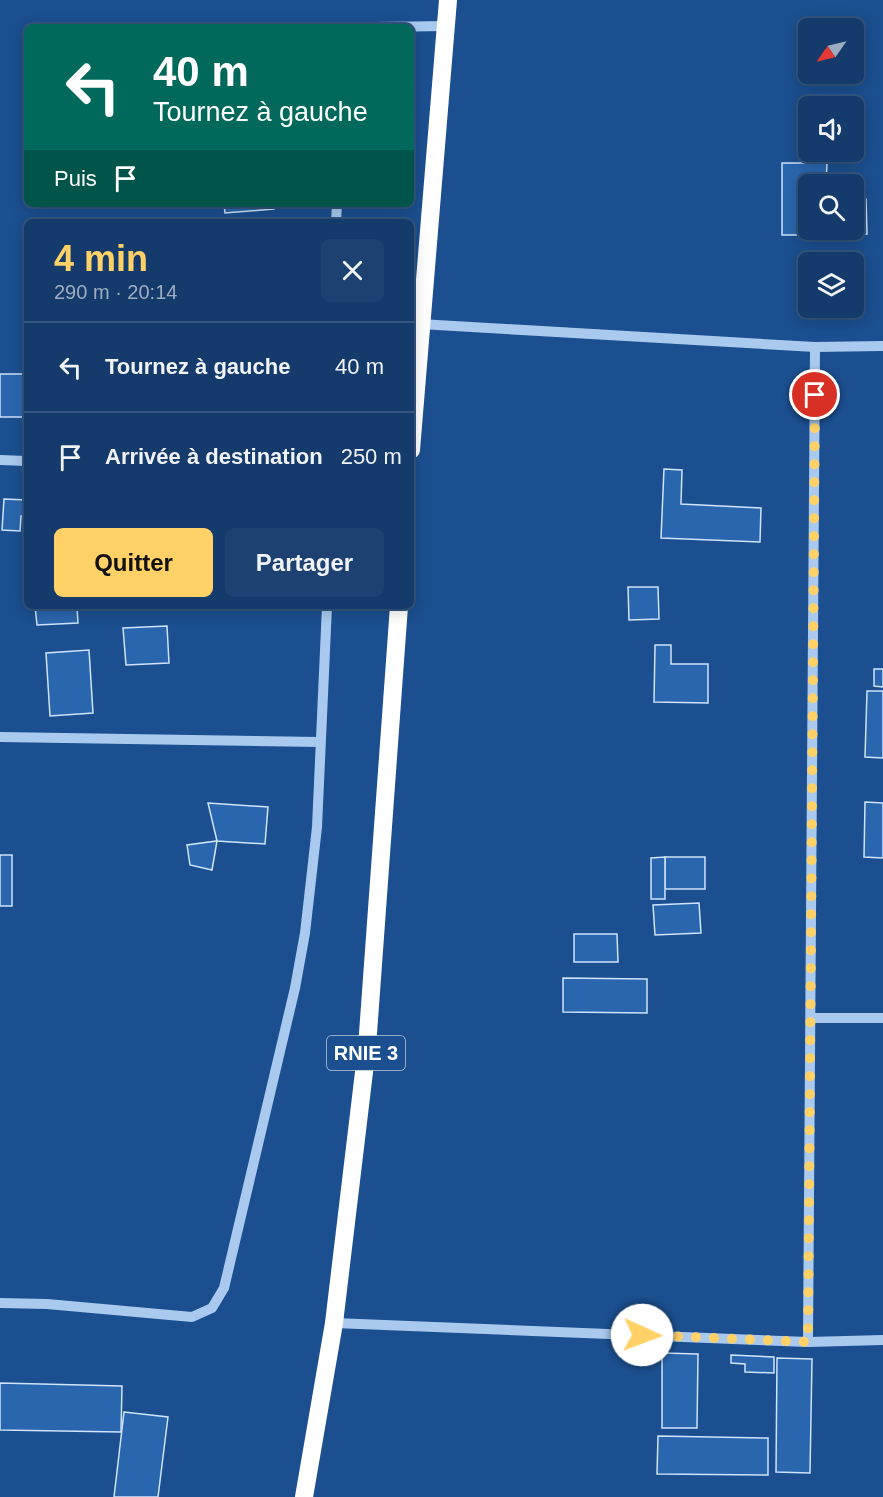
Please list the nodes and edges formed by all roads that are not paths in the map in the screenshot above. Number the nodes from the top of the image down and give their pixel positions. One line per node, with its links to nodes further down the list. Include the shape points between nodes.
1 (448, 0): 3 (highway)
2 (414, 26): 3 (street)
3 (447, 26): 4 (highway)
4 (420, 324): 6 (street); 7 (highway)
5 (883, 346): 6 (street)
6 (815, 347): 14 (street)
7 (414, 408)
8 (0, 460): 9 (street)
9 (24, 461)
10 (327, 609): 13 (street)
11 (399, 609): 17 (highway, RNIE 3, via 367,1047)
12 (0, 737): 13 (street)
13 (320, 742): 16 (street, via 317,827 305,933 224,1288 212,1308 192,1317)
14 (811, 1018): 15 (street); 19 (street)
15 (883, 1018)
16 (0, 1303)
17 (334, 1323): 19 (street); 20 (highway, RNIE 3)
18 (883, 1340): 19 (street)
19 (808, 1342)
20 (304, 1497)

